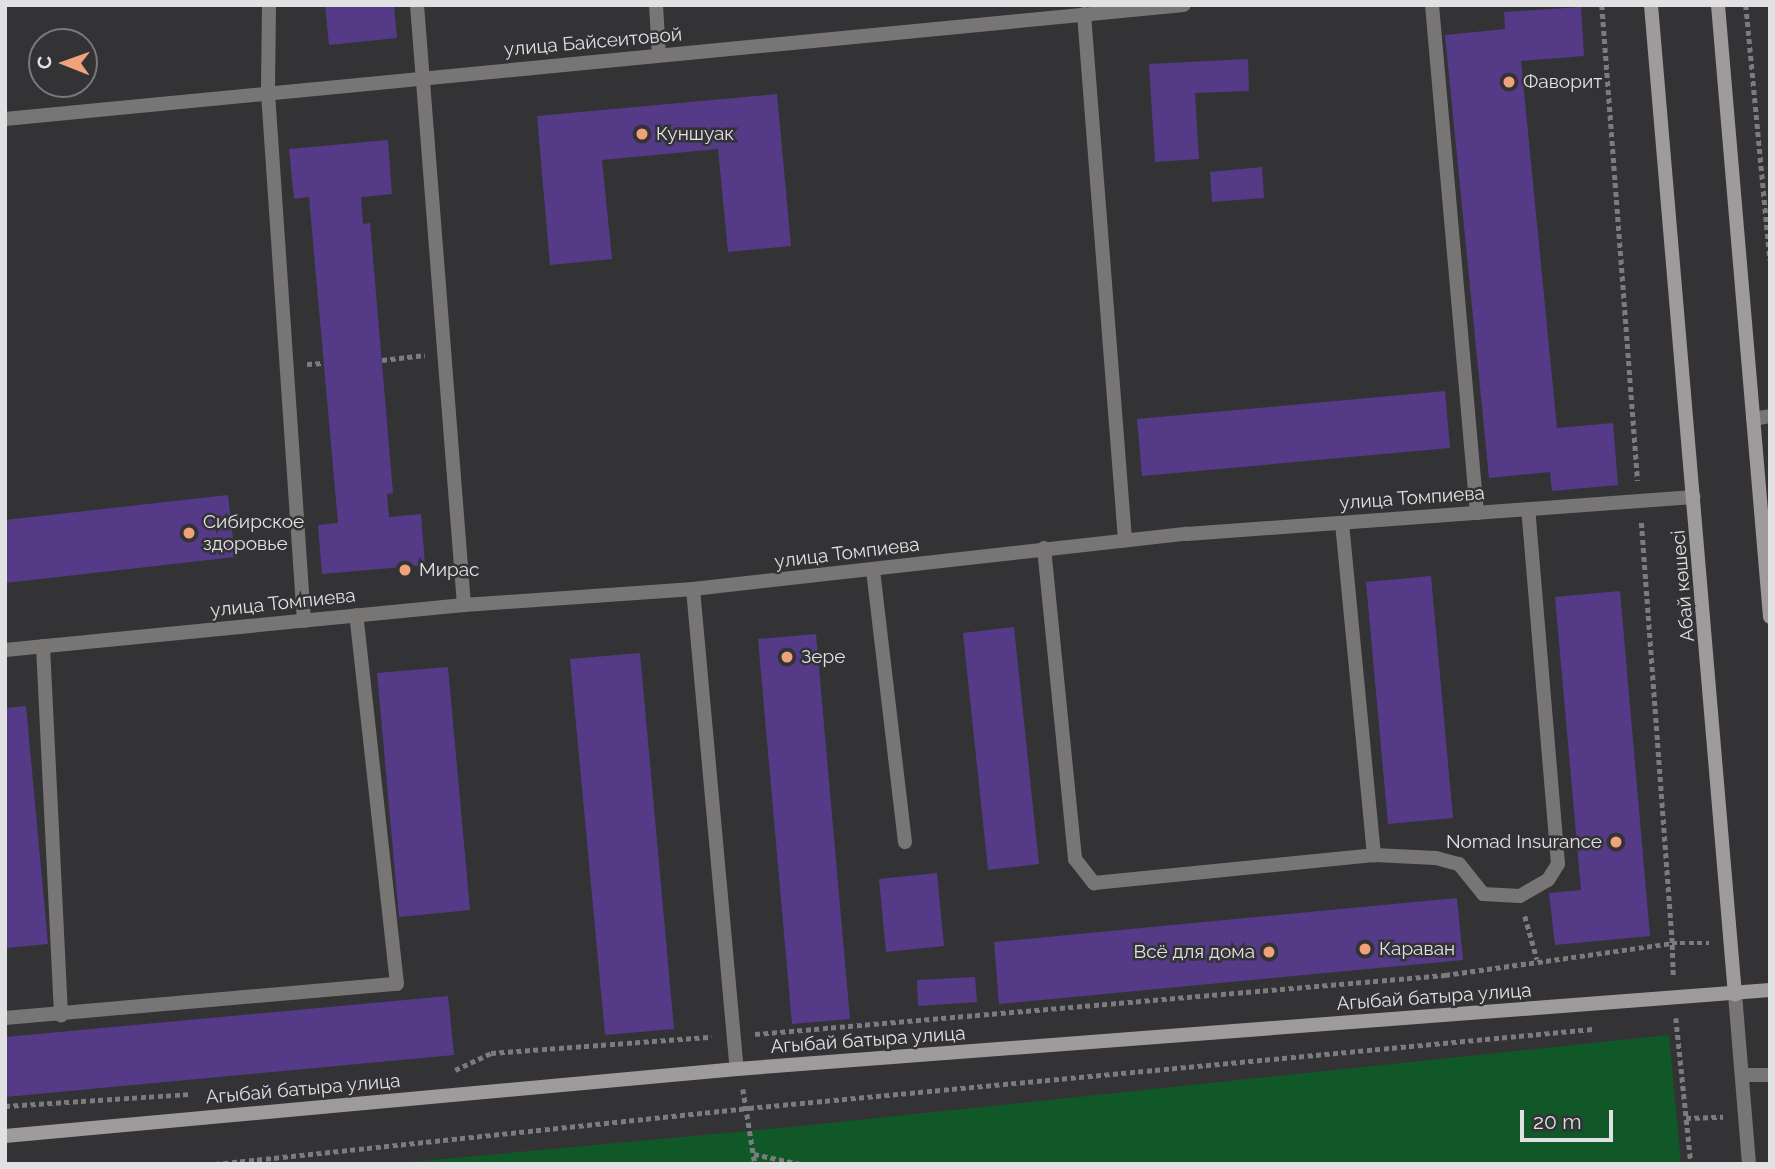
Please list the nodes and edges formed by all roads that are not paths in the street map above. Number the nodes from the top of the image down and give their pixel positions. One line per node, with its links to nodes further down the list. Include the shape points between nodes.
1 (269, 5): 11 (street)
2 (417, 5): 10 (street)
3 (656, 5): 9 (street)
4 (1184, 5): 8 (street, улица Байсеитовой)
5 (1432, 5): 17 (street)
6 (1651, 5): 15 (main road, Абай көшесі)
7 (1718, 5): 14 (main road)
8 (1084, 14): 9 (street, улица Байсеитовой); 19 (street)
9 (659, 55): 10 (street, улица Байсеитовой)
10 (422, 78): 11 (street, улица Байсеитовой); 23 (street)
11 (268, 93): 12 (street, улица Байсеитовой); 26 (street)
12 (5, 119)
13 (1770, 416): 14 (street)
14 (1752, 419): 25 (main road)
15 (1694, 497): 16 (street, улица Томпиева); 32 (main road, Абай көшесі)
16 (1528, 509): 17 (street, улица Томпиева); 30 (street, via 1559,864 1548,880 1520,896 1483,894 1459,864 1436,858)
17 (1477, 513): 18 (street, улица Томпиева)
18 (1342, 523): 19 (street, улица Томпиева); 30 (street)
19 (1125, 540): 20 (street, улица Томпиева)
20 (1044, 548): 21 (street, улица Томпиева); 30 (street, via 1075,859 1094,883)
21 (873, 570): 22 (street, улица Томпиева); 29 (street)
22 (693, 589): 23 (street, улица Томпиева); 35 (street)
23 (464, 605): 24 (street, улица Томпиева)
24 (356, 615): 26 (street, улица Томпиева); 33 (street, via 397,985)
25 (1770, 617)
26 (304, 621): 27 (street, улица Томпиева)
27 (43, 646): 28 (street, улица Томпиева); 33 (street)
28 (5, 650)
29 (905, 842)
30 (1374, 855)
31 (1770, 990): 32 (main road, Агыбай батыра улица)
32 (1735, 994): 35 (main road, Агыбай батыра улица); 36 (street, Абай көшесі)
33 (61, 1016): 34 (street)
34 (5, 1018)
35 (737, 1069): 38 (main road, Агыбай батыра улица)
36 (1742, 1075): 37 (street); 39 (street, Абай көшесі)
37 (1770, 1075)
38 (5, 1136)
39 (1749, 1164)

